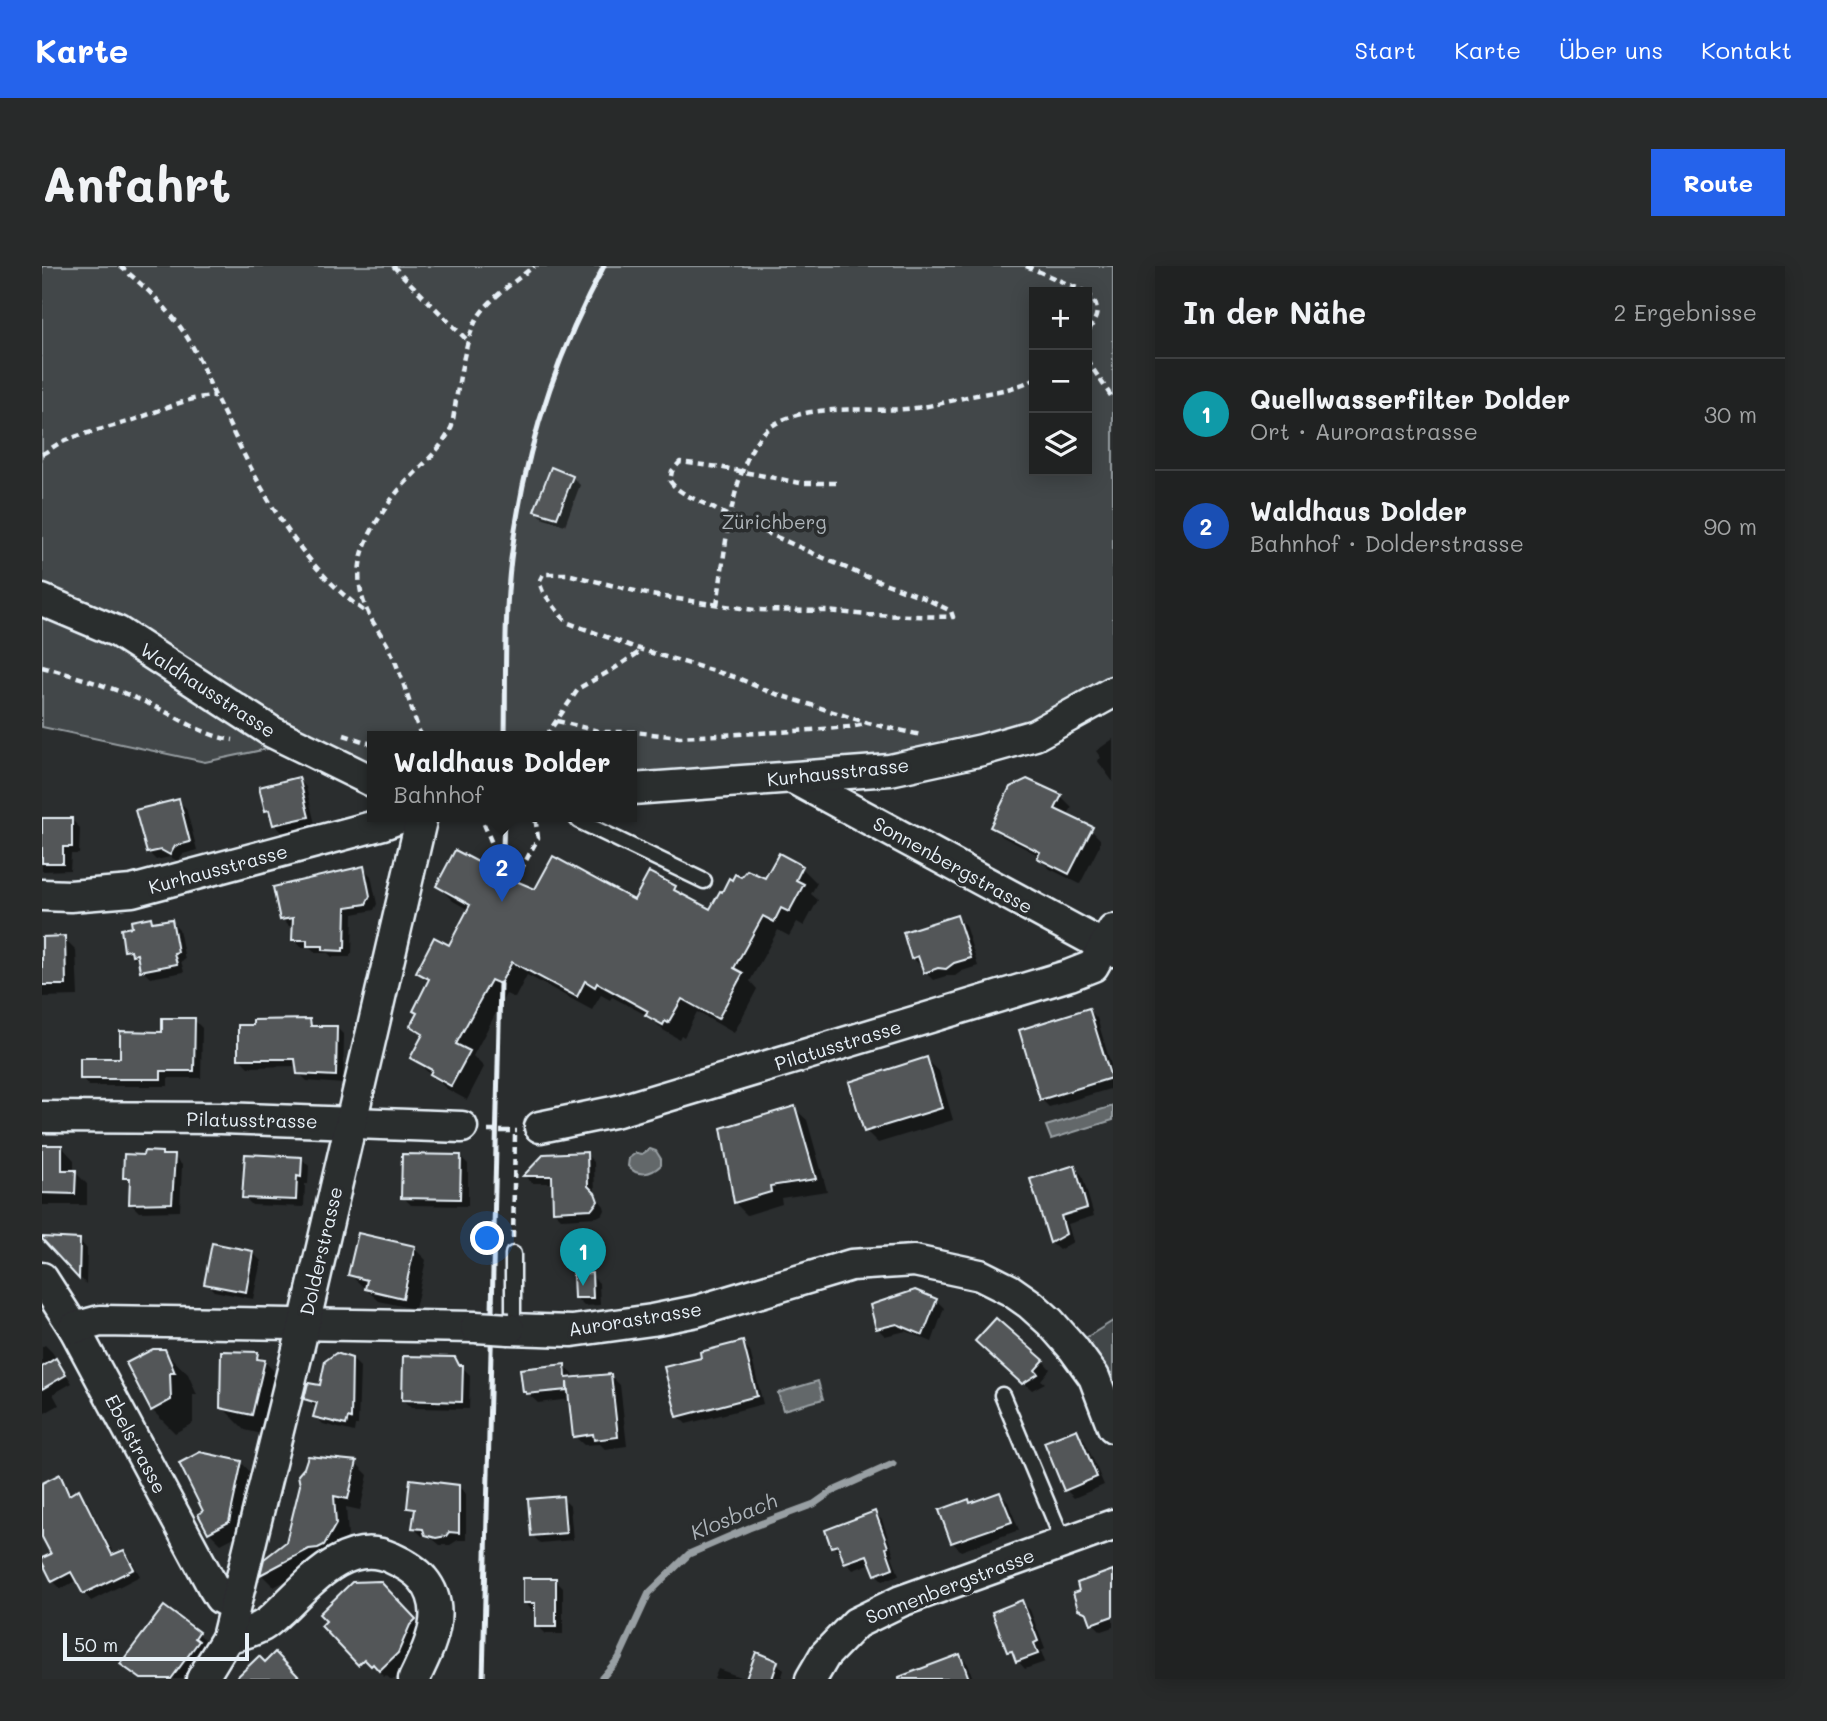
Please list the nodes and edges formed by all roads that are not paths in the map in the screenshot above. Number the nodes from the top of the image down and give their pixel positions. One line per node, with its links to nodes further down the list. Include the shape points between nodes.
1 (42, 600): 3 (street, Waldhausstrasse, via 118,632 272,732)
2 (1113, 691): 4 (street, Kurhausstrasse, via 1035,735 982,750 890,770)
3 (367, 778)
4 (793, 778): 5 (street, Kurhausstrasse); 10 (street, Sonnenbergstrasse)
5 (637, 789)
6 (581, 822): 8 (lane)
7 (409, 824): 9 (street, Kurhausstrasse, via 132,891); 12 (street, Dolderstrasse)
8 (704, 881)
9 (42, 895)
10 (1110, 943): 13 (street, Pilatusstrasse, via 1093,966 1070,975 618,1111)
11 (42, 1116): 12 (street, Pilatusstrasse)
12 (350, 1122): 14 (street, Pilatusstrasse); 17 (street, Dolderstrasse)
13 (540, 1127)
14 (475, 1129)
15 (513, 1254): 19 (lane)
16 (42, 1278): 18 (street, Ebelstrasse)
17 (304, 1325): 18 (street, Aurorastrasse, via 100,1321); 19 (street, Aurorastrasse, bridge); 24 (street, Dolderstrasse)
18 (74, 1328): 24 (street, Ebelstrasse, via 212,1585 220,1598)
19 (511, 1329): 21 (street, Aurorastrasse, via 572,1331 652,1320 851,1265 914,1261 980,1275 1030,1304 1094,1377)
20 (1002, 1395): 23 (lane)
21 (1113, 1427)
22 (1113, 1525): 23 (street, Sonnenbergstrasse)
23 (1064, 1543): 28 (street, Sonnenbergstrasse, via 901,1601 856,1623 825,1655)
24 (233, 1605): 25 (street, Dolderstrasse)
25 (226, 1638): 26 (street, Dolderstrasse); 27 (street, via 263,1626 346,1556 366,1552 387,1556 422,1577 433,1594 436,1619)
26 (202, 1679)
27 (414, 1679)
28 (811, 1679)

